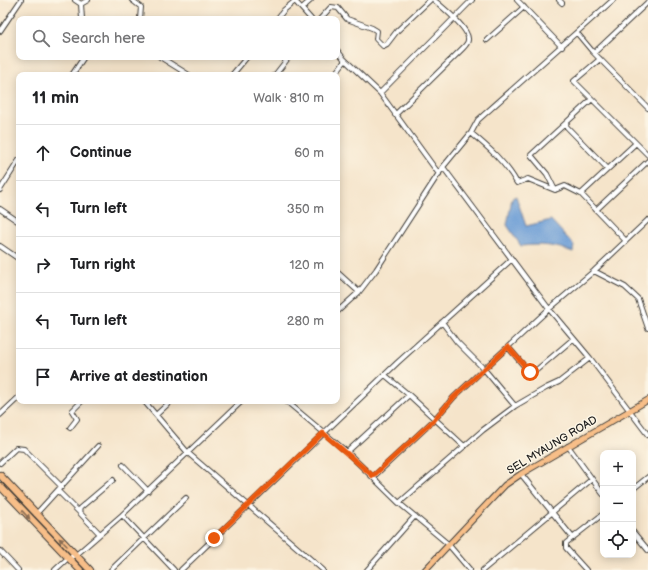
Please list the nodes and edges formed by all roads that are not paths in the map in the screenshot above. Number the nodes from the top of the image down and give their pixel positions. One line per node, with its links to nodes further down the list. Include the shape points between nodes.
1 (21, 0): 22 (street)
2 (75, 0): 13 (street)
3 (88, 0): 13 (street)
4 (132, 0): 17 (street, via 141,7)
5 (294, 0): 15 (street); 18 (street)
6 (311, 0): 15 (street)
7 (430, 0): 20 (street, via 387,44 382,46 376,39 377,31 347,19 338,8 331,7)
8 (434, 0): 21 (street)
9 (472, 0): 21 (street)
10 (517, 0): 14 (street)
11 (613, 0): 23 (street)
12 (648, 2): 26 (street)
13 (81, 4): 16 (street)
14 (524, 7): 24 (street); 25 (street)
15 (302, 8): 19 (street)
16 (82, 16)
17 (140, 16)
18 (279, 16)
19 (309, 16)
20 (323, 16)
21 (455, 18): 39 (street); 42 (street, via 468,35 468,41)
22 (0, 31)
23 (577, 33): 25 (street); 26 (street)
24 (487, 40)
25 (562, 47): 44 (street, via 478,120)
26 (594, 53): 29 (street)
27 (340, 54): 28 (street)
28 (344, 59): 38 (street); 39 (street)
29 (600, 59): 40 (street, via 574,81); 41 (street)
30 (82, 60): 34 (street)
31 (165, 60): 35 (street)
32 (244, 60): 36 (street)
33 (287, 60): 37 (street)
34 (74, 72)
35 (184, 72)
36 (234, 72)
37 (277, 72)
38 (336, 72)
39 (380, 93): 42 (street)
40 (592, 99): 43 (street); 45 (street)
41 (648, 108)
42 (395, 115): 51 (street)
43 (565, 124): 50 (street); 53 (street, via 531,155 547,174)
44 (471, 133): 49 (street); 53 (street, via 511,172 517,183 528,180)
45 (636, 143): 46 (street); 50 (street)
46 (648, 155)
47 (648, 161): 56 (street)
48 (16, 165): 52 (street)
49 (443, 168): 51 (street); 62 (street)
50 (608, 169): 54 (street)
51 (439, 174): 65 (street)
52 (0, 190)
53 (555, 190): 54 (street, via 565,186)
54 (581, 194): 56 (street)
55 (0, 209): 57 (street)
56 (596, 210): 59 (street)
57 (16, 220)
58 (648, 220): 59 (street)
59 (626, 241): 63 (street)
60 (0, 246): 61 (street)
61 (16, 257)
62 (512, 259): 67 (street); 68 (street)
63 (594, 271): 67 (street); 69 (street, via 625,287 638,299)
64 (340, 275): 65 (street)
65 (359, 292): 66 (street)
66 (340, 309)
67 (549, 309): 70 (street); 71 (street)
68 (442, 322): 73 (street, via 457,342); 74 (street)
69 (648, 328)
70 (573, 339): 71 (street, via 533,373); 72 (street)
71 (508, 347): 73 (street)
72 (590, 358): 83 (street, via 559,382); 84 (street)
73 (484, 369): 83 (street); 87 (street)
74 (385, 375): 75 (street); 89 (street)
75 (409, 395): 87 (street); 95 (street)
76 (16, 400): 85 (street)
77 (648, 400): 84 (main road, SEL MYAUNG ROAD)
78 (79, 404): 88 (street, via 72,411 77,420)
79 (147, 404): 86 (street)
80 (168, 404): 86 (street)
81 (239, 404): 94 (street)
82 (289, 404): 89 (street)
83 (515, 406): 92 (street)
84 (630, 410): 90 (street); 93 (main road, SEL MYAUNG ROAD)
85 (0, 415)
86 (156, 415): 94 (street)
87 (434, 420): 92 (street); 100 (street)
88 (70, 428)
89 (323, 433): 95 (street); 112 (street)
90 (648, 435)
91 (98, 446): 105 (street)
92 (464, 446): 111 (street)
93 (568, 446): 98 (main road, SEL MYAUNG ROAD); 102 (street)
94 (188, 452): 109 (street); 112 (street)
95 (347, 452): 100 (street)
96 (0, 463): 105 (street, via 16,448 24,449)
97 (123, 465): 109 (street)
98 (521, 474): 113 (street); 123 (main road, SEL MYAUNG ROAD, via 505,485)
99 (0, 476): 115 (highway)
100 (373, 476): 111 (street)
101 (648, 477): 106 (street)
102 (592, 479): 107 (street); 113 (street)
103 (113, 480): 114 (street, via 80,508)
104 (0, 486): 127 (highway, one-way to 127)
105 (62, 487): 108 (street)
106 (636, 487)
107 (600, 490)
108 (58, 491): 114 (street); 115 (street)
109 (148, 491): 116 (street)
110 (186, 498): 121 (street)
111 (399, 503): 117 (street)
112 (248, 505): 134 (street); 135 (street)
113 (552, 511): 122 (street); 139 (street)
114 (79, 512): 119 (street)
115 (36, 514): 126 (highway, one-way to 115)
116 (122, 515): 119 (street); 121 (street)
117 (415, 516): 123 (street); 136 (street)
118 (600, 516): 122 (street)
119 (100, 534): 126 (street)
120 (636, 536): 124 (street)
121 (143, 538): 132 (street); 133 (street)
122 (573, 538): 140 (street, via 566,543 566,548)
123 (448, 544): 137 (main road, SEL MYAUNG ROAD); 138 (street)
124 (648, 550)
125 (0, 551): 128 (street)
126 (76, 555): 127 (street); 131 (highway)
127 (68, 558): 129 (street); 130 (highway)
128 (18, 570)
129 (55, 570)
130 (80, 570)
131 (90, 570)
132 (111, 570)
133 (174, 570)
134 (180, 570)
135 (323, 570)
136 (367, 570)
137 (425, 570)
138 (470, 570)
139 (483, 570)
140 (586, 570)

